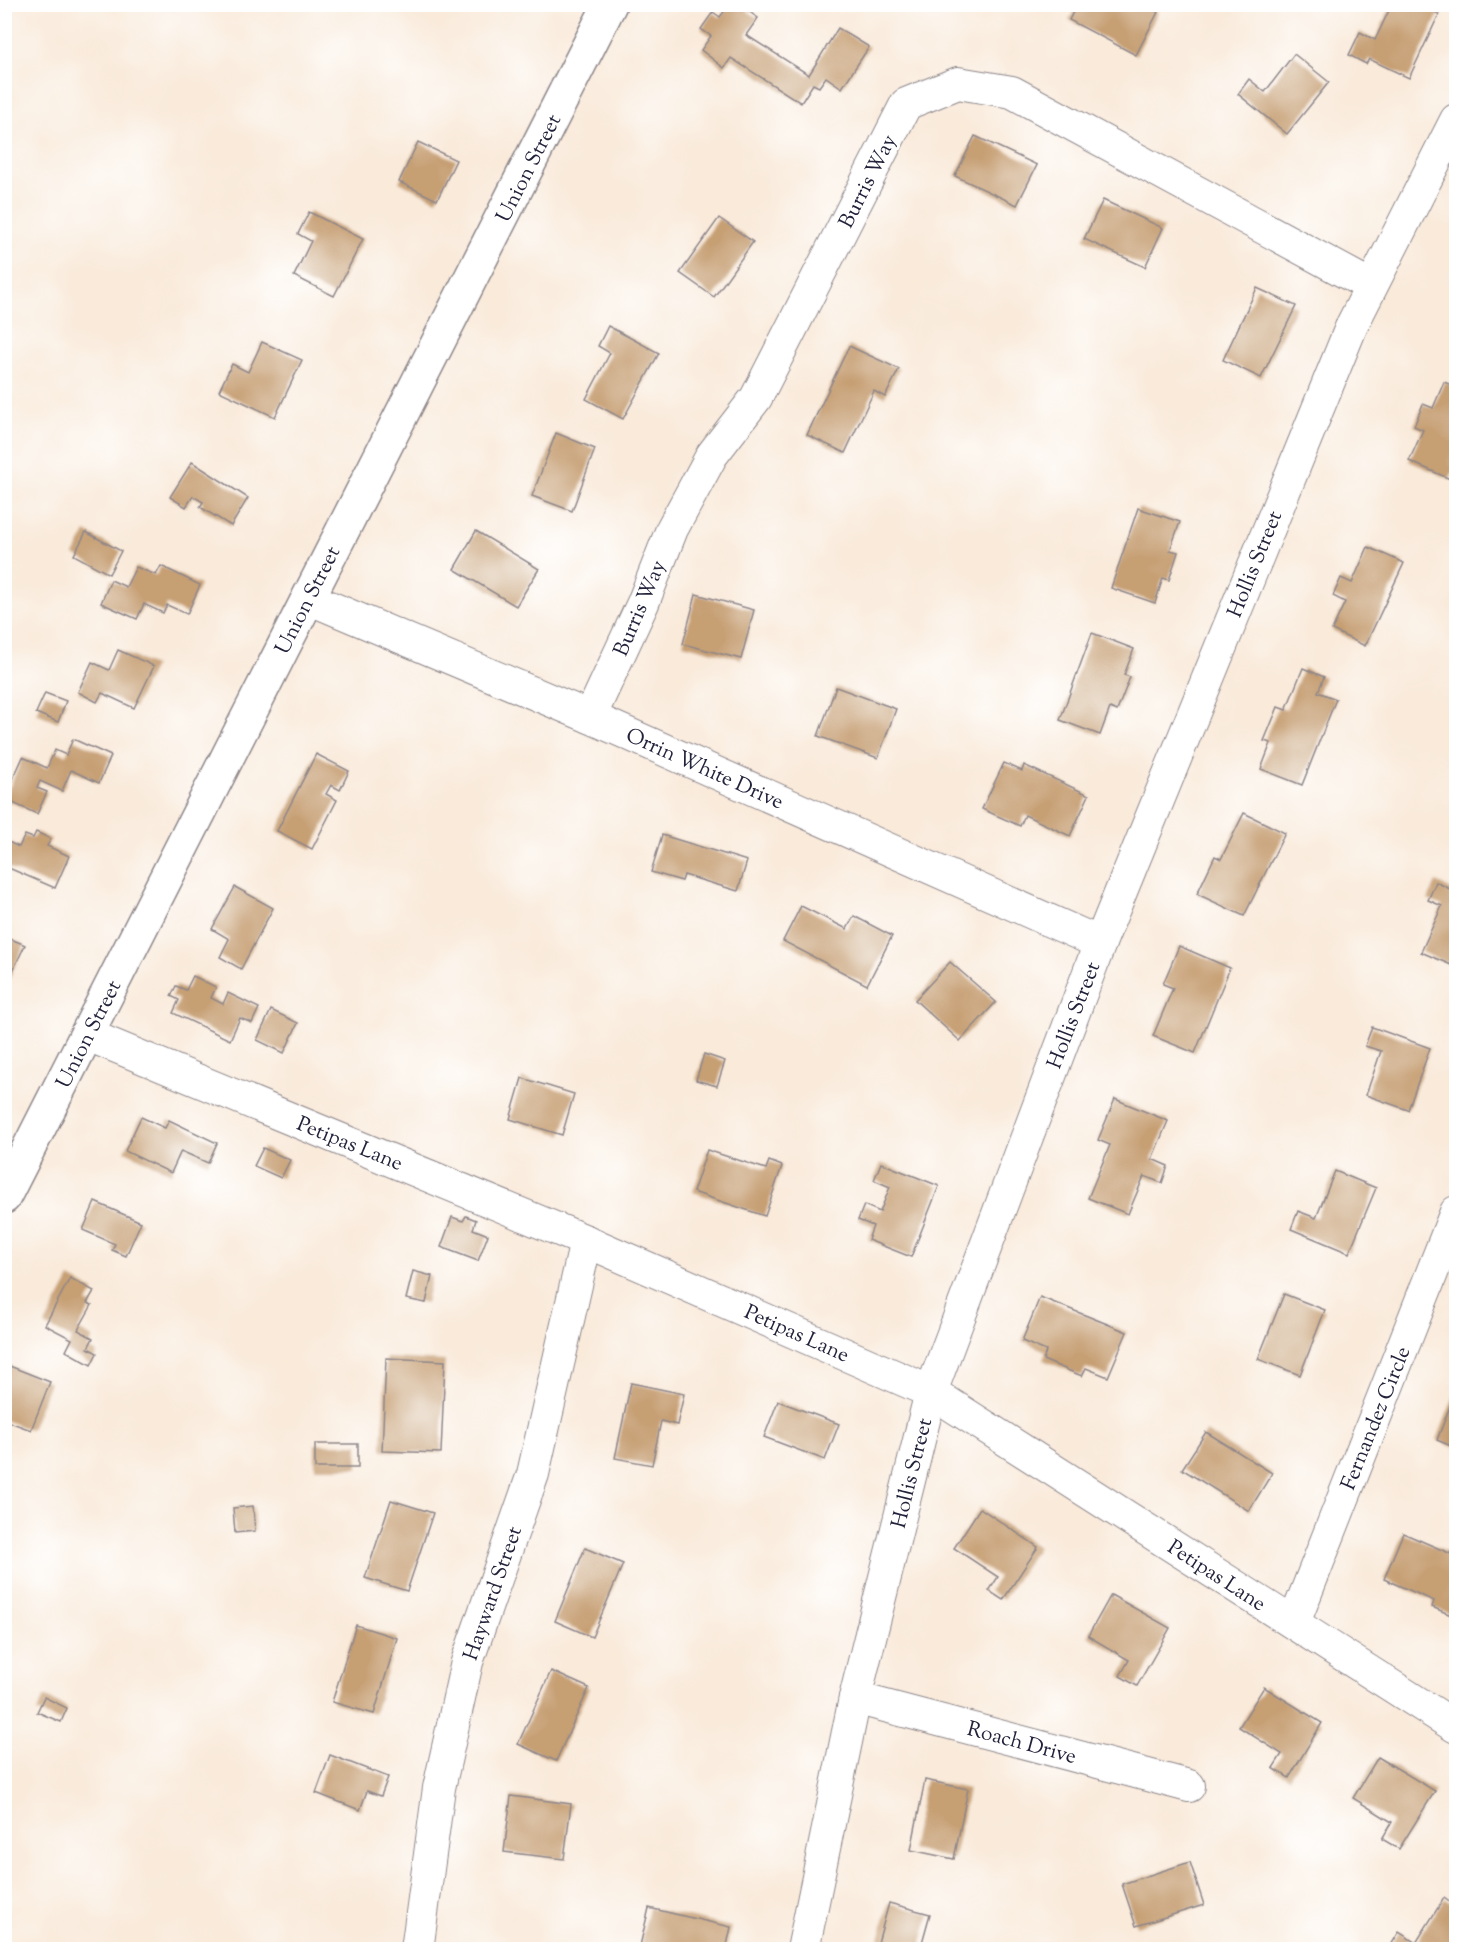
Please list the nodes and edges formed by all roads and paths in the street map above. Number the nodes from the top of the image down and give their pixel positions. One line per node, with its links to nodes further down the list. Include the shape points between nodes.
1 (610, 4): 4 (main road, Union Street)
2 (1456, 120): 3 (street, Hollis Street)
3 (1371, 286): 5 (street, Burris Way, via 1012,92 958,83 906,104 756,398 712,455 672,528 643,603); 6 (street, Hollis Street)
4 (308, 598): 5 (street, Orrin White Drive); 7 (main road, Union Street)
5 (590, 717): 6 (street, Orrin White Drive)
6 (1100, 943): 11 (street, Hollis Street)
7 (88, 1035): 8 (main road, Union Street); 10 (street, Petipas Lane)
8 (4, 1197)
9 (1456, 1212): 12 (street, Fernandez Circle)
10 (586, 1241): 11 (street, Petipas Lane); 16 (street, Hayward Street, via 533,1474 467,1662 439,1788)
11 (931, 1392): 12 (street, Petipas Lane); 13 (street, Hollis Street)
12 (1294, 1623): 14 (street, Petipas Lane)
13 (855, 1698): 15 (street, Roach Drive); 17 (street, Hollis Street)
14 (1456, 1727)
15 (1189, 1786)
16 (417, 1950)
17 (802, 1950)

